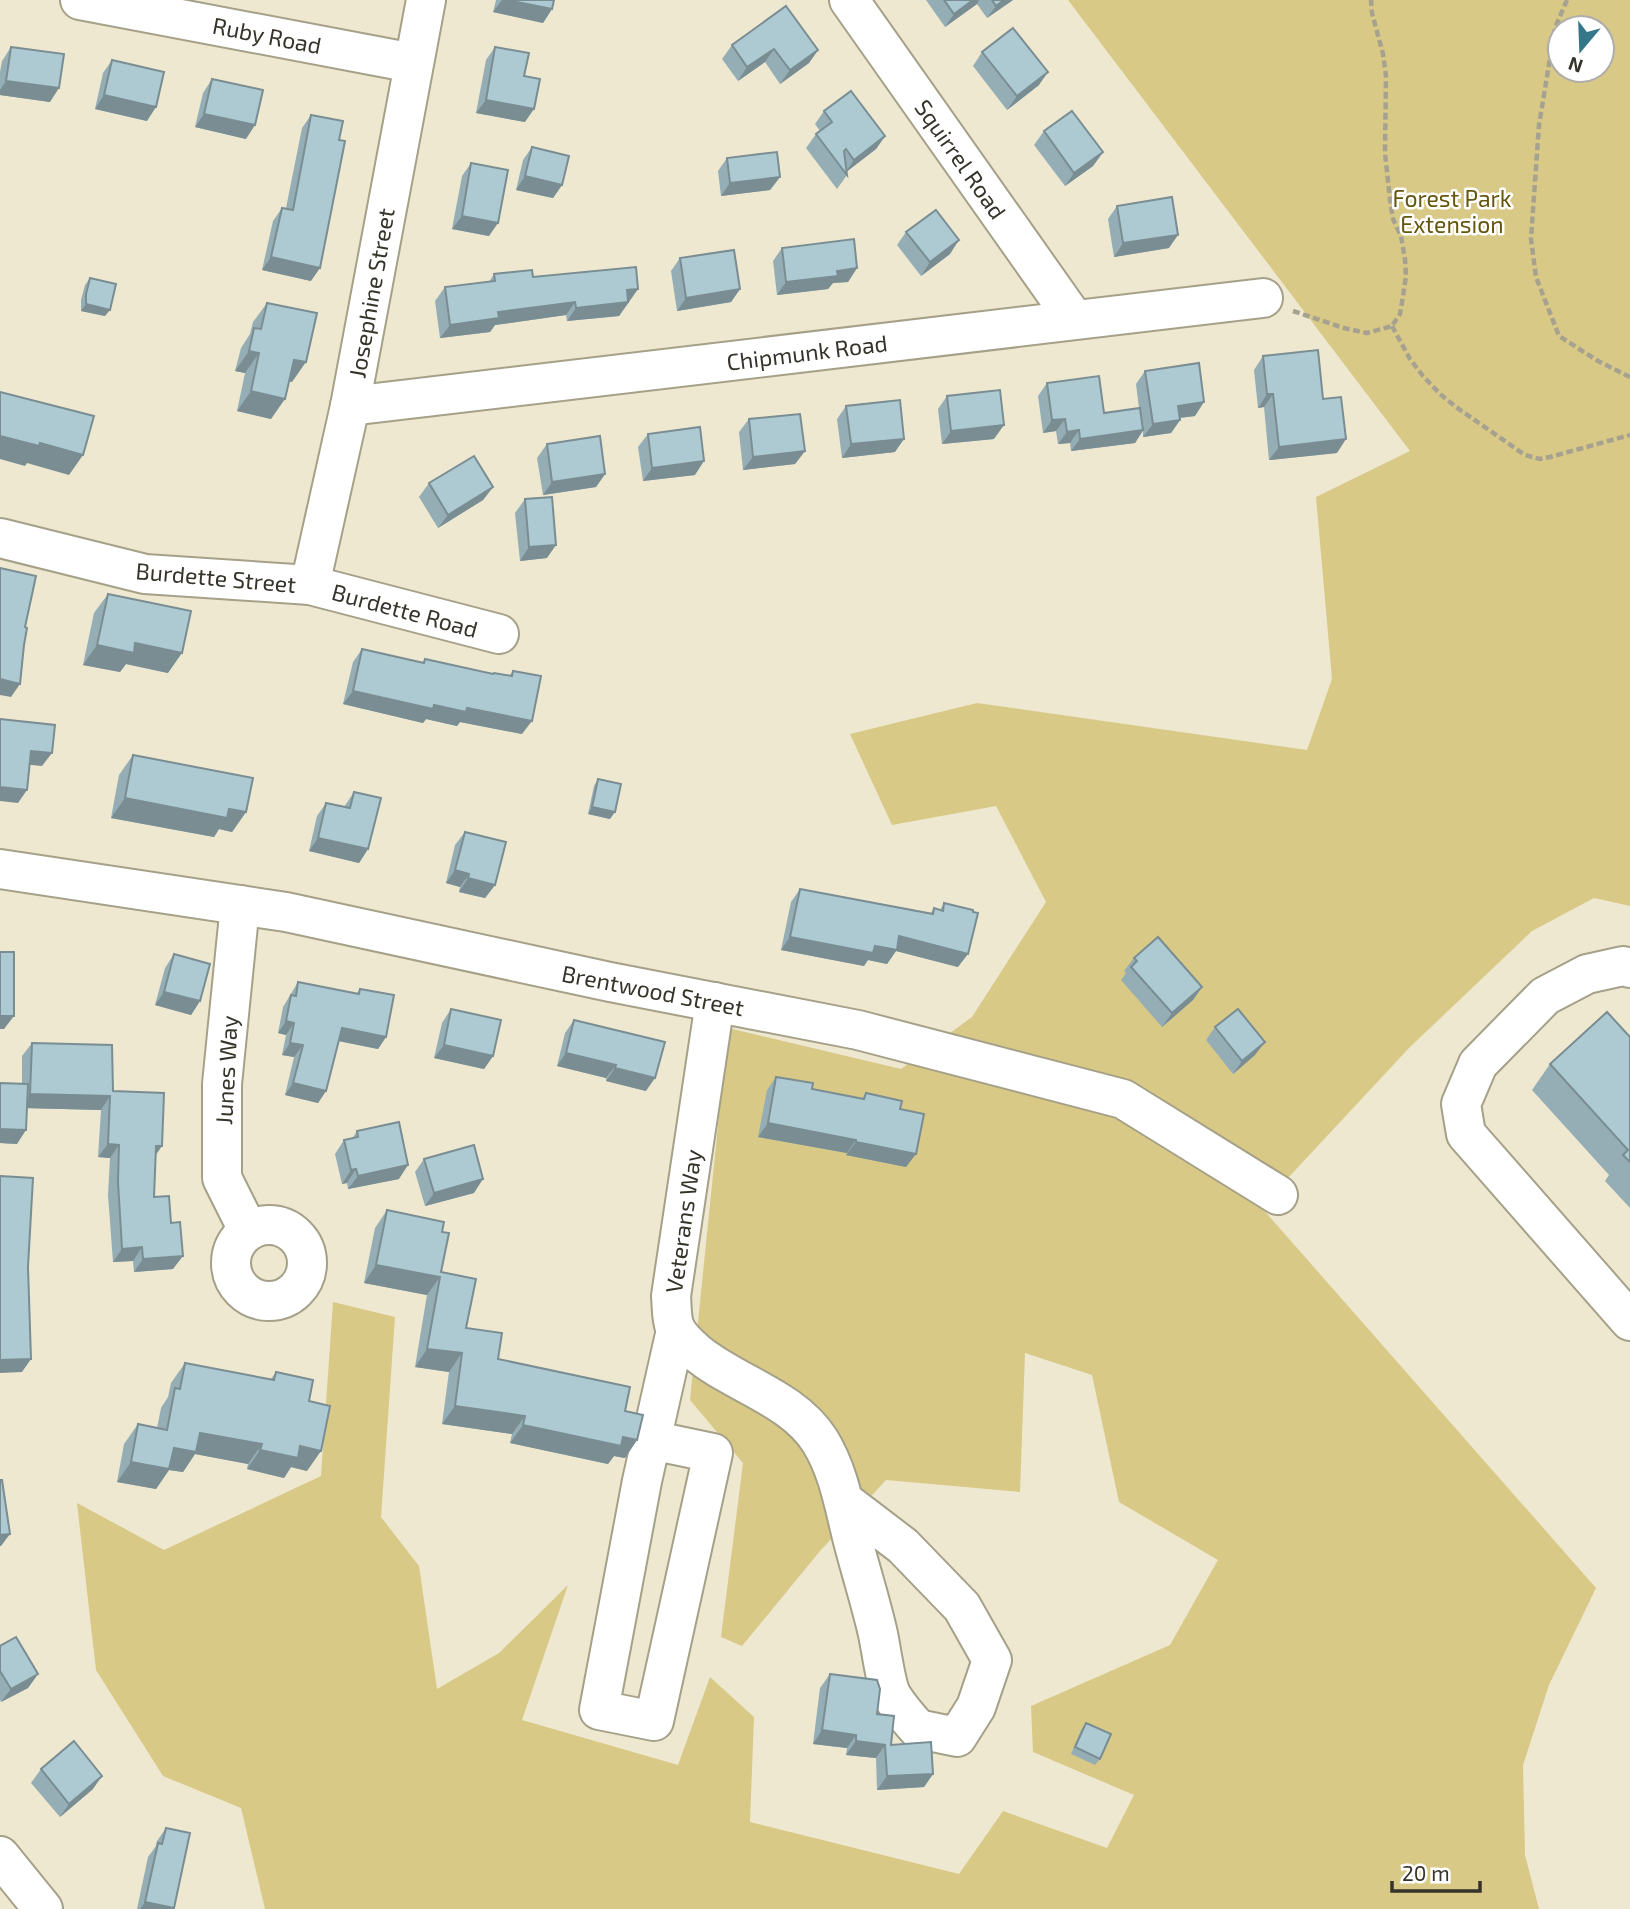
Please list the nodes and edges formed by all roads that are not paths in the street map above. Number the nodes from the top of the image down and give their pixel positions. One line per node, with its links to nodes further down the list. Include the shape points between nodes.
1 (80, 0): 4 (street, Ruby Road)
2 (426, 0): 4 (street, Josephine Street)
3 (849, 0): 6 (street, Squirrel Road)
4 (413, 63): 7 (street, Josephine Street)
5 (1263, 298): 6 (street, Chipmunk Road)
6 (1074, 319): 7 (street, Chipmunk Road)
7 (350, 406): 9 (street, Josephine Street)
8 (0, 538): 9 (street, Burdette Street, via 145,574)
9 (310, 585): 10 (street, Burdette Road)
10 (499, 634)
11 (0, 869): 12 (street, Brentwood Street)
12 (240, 905): 14 (street, Brentwood Street); 16 (street, Junes Way, via 222,1084 222,1178)
13 (1630, 968): 17 (street, via 1587,974 1545,996 1478,1064 1461,1104 1466,1134)
14 (715, 1002): 15 (street, Brentwood Street, via 858,1030 1123,1099); 18 (street, Veterans Way, via 671,1296)
15 (1278, 1195)
16 (248, 1230)
17 (1630, 1321)
18 (676, 1329): 19 (street); 20 (street, via 705,1359 810,1427 835,1471)
19 (651, 1440): 19 (street, via 599,1710 654,1721 713,1453)
20 (844, 1501): 20 (street, via 890,1694 918,1730 957,1737 976,1707 992,1660 962,1607 903,1546)
21 (0, 1856): 22 (street)
22 (43, 1909)

